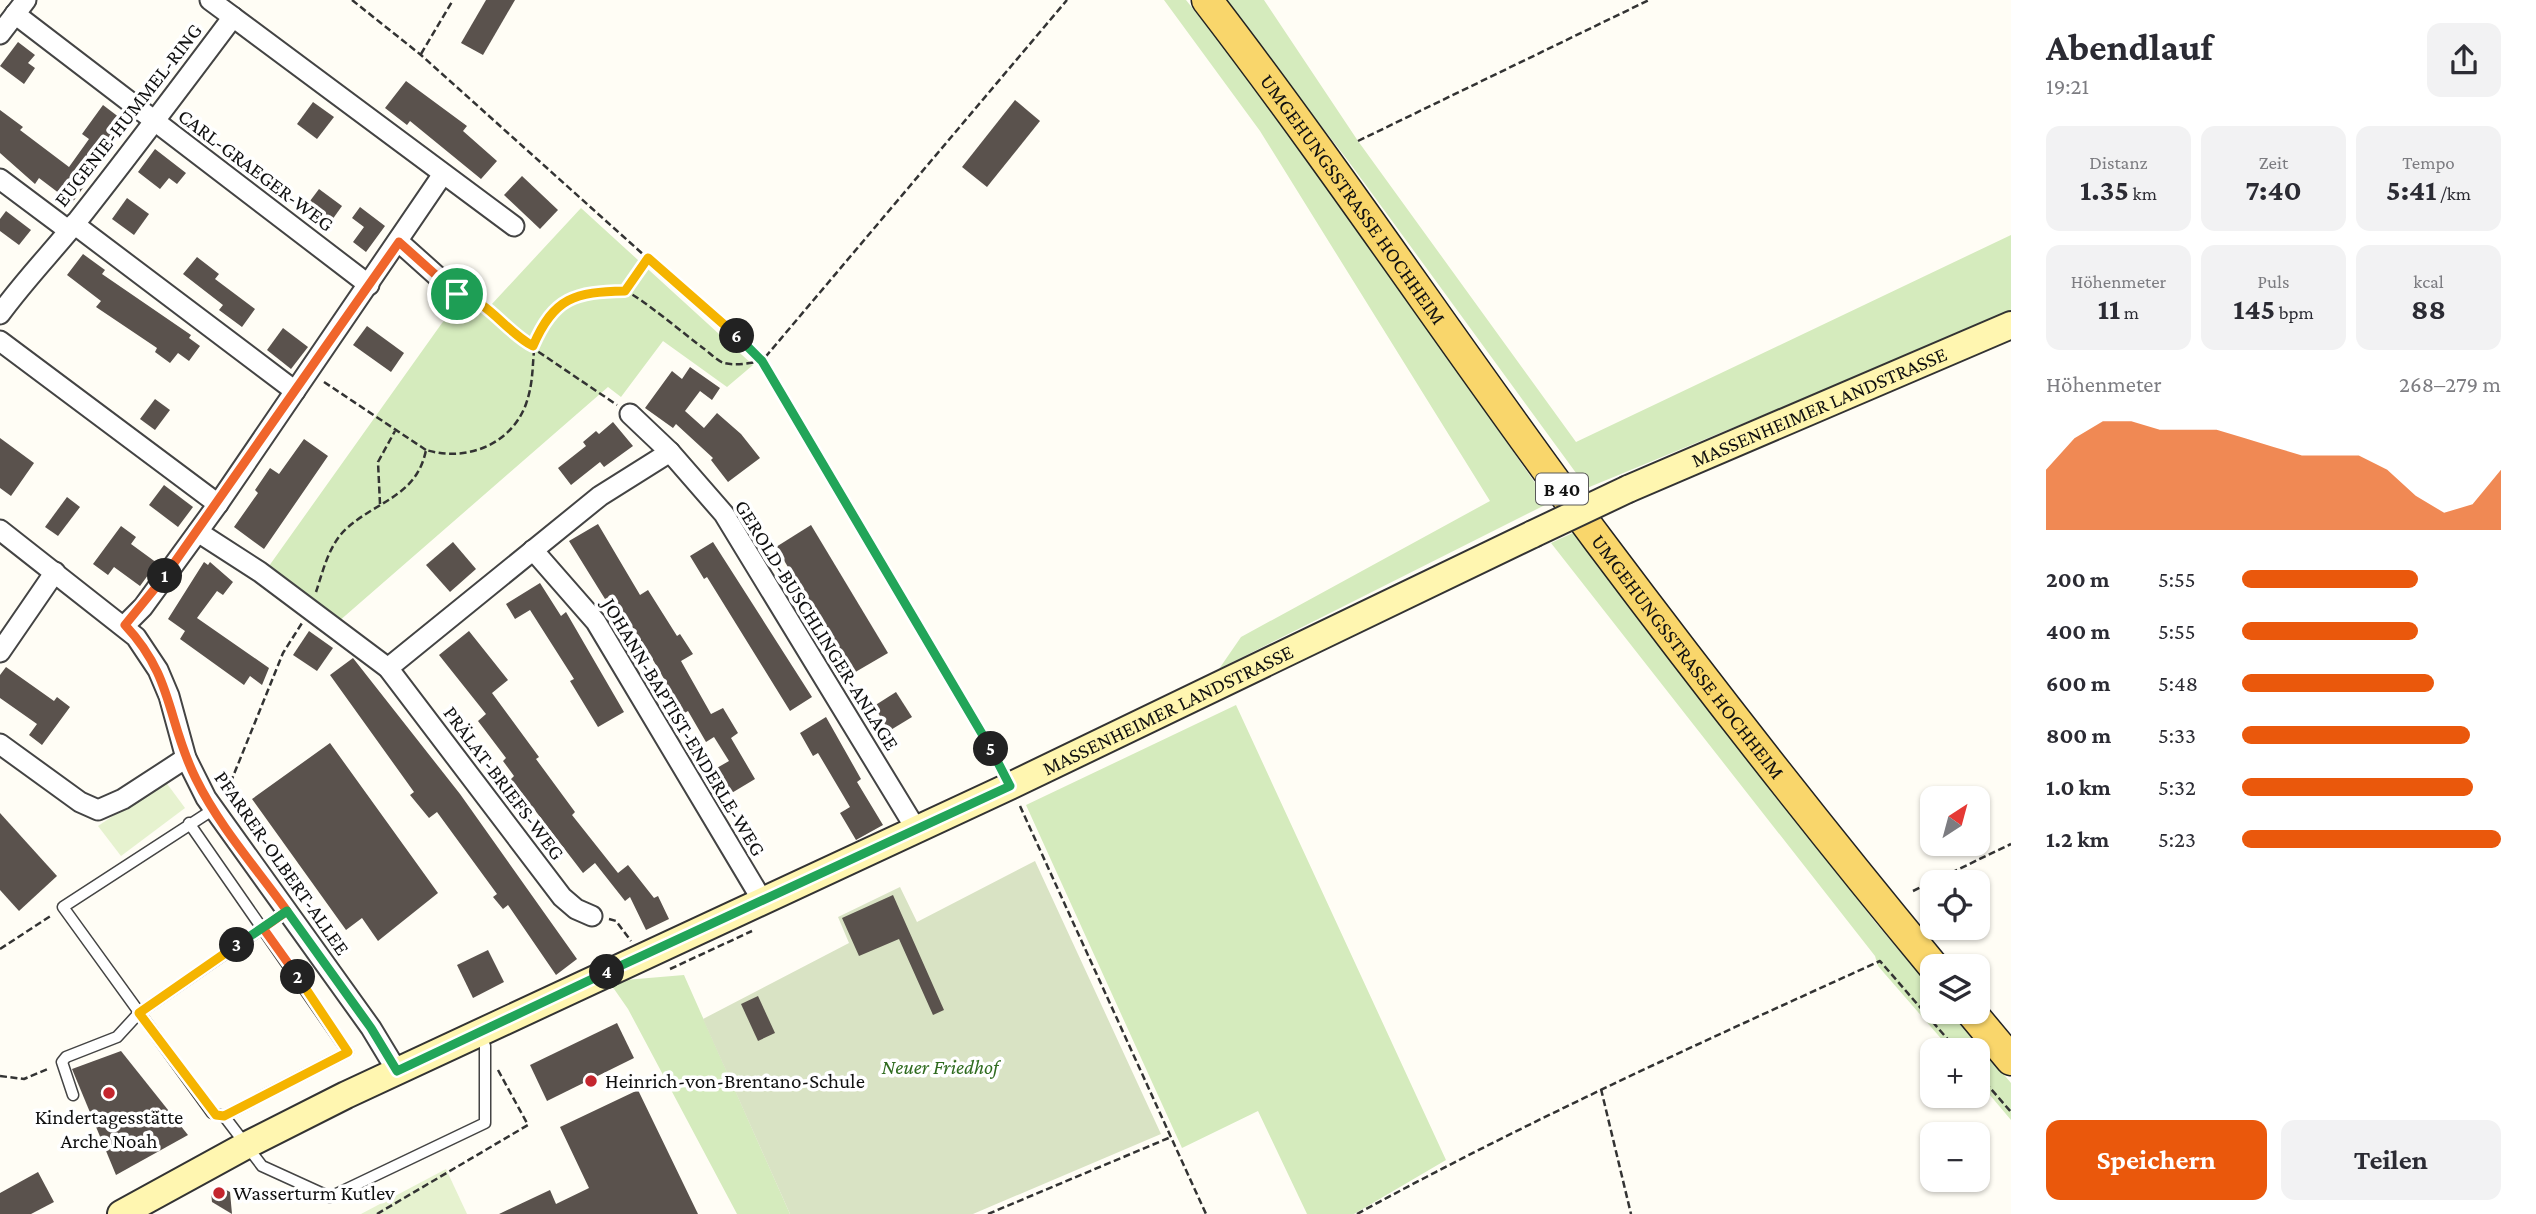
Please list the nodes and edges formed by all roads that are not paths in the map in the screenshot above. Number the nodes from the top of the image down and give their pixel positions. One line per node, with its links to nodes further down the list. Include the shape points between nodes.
1 (211, 0): 4 (street)
2 (1207, 0): 37 (main road, UMGEHUNGSSTRASSE HOCHHEIM / B 40, via 1598,540 1826,837)
3 (21, 7): 5 (street); 6 (street, CARL-GRAEGER-WEG)
4 (233, 17): 6 (street, EUGENIE-HUMMEL-RING); 7 (street, EUGENIE-HUMMEL-RING)
5 (0, 34)
6 (156, 121): 10 (street, EUGENIE-HUMMEL-RING); 12 (street, CARL-GRAEGER-WEG)
7 (443, 174): 9 (street, EUGENIE-HUMMEL-RING); 11 (street)
8 (0, 178): 10 (street)
9 (514, 226)
10 (71, 227): 14 (street, EUGENIE-HUMMEL-RING); 17 (street)
11 (399, 242): 12 (street); 13 (street)
12 (369, 285): 17 (street)
13 (457, 294)
14 (0, 314)
15 (2011, 325): 32 (street, MASSENHEIMER LANDSTRASSE, bridge, via 1629,489)
16 (0, 341): 20 (street)
17 (295, 391): 20 (street)
18 (630, 415): 19 (street, GEROLD-BUSCHLINGER-ANLAGE)
19 (670, 452): 23 (street, via 600,496); 32 (street, GEROLD-BUSCHLINGER-ANLAGE, via 724,514)
20 (218, 504): 22 (street)
21 (0, 530): 24 (street, PFARRER-OLBERT-ALLEE)
22 (198, 532): 25 (street); 27 (street)
23 (533, 550): 27 (street); 33 (street, JOHANN-BAPTIST-ENDERLE-WEG, via 596,622)
24 (55, 572): 25 (street, PFARRER-OLBERT-ALLEE); 26 (street)
25 (125, 625): 29 (street, PFARRER-OLBERT-ALLEE, via 158,670)
26 (0, 652)
27 (388, 668): 35 (street, PRÄLAT-BRIEFS-WEG, via 562,897)
28 (0, 744): 29 (street, via 80,803 98,810)
29 (186, 758): 30 (street, PFARRER-OLBERT-ALLEE)
30 (218, 800): 31 (lane); 34 (street, PFARRER-OLBERT-ALLEE)
31 (189, 822): 36 (lane); 38 (lane, via 63,907)
32 (916, 829): 33 (street, MASSENHEIMER LANDSTRASSE)
33 (762, 900): 40 (street, MASSENHEIMER LANDSTRASSE)
34 (287, 911): 36 (lane); 42 (street, PFARRER-OLBERT-ALLEE)
35 (592, 916)
36 (263, 928): 38 (lane); 44 (lane, via 348,1052)
37 (1923, 954)
38 (139, 1013): 43 (lane, via 117,1037 66,1057 62,1062); 44 (lane, via 212,1113)
39 (1980, 1024): 41 (main road)
40 (479, 1032): 42 (street, MASSENHEIMER LANDSTRASSE); 45 (lane, via 485,1045 485,1123 330,1197 262,1166)
41 (2011, 1060)
42 (397, 1071): 45 (street, MASSENHEIMER LANDSTRASSE)
43 (73, 1095)
44 (224, 1116): 45 (lane)
45 (245, 1146): 46 (street, MASSENHEIMER LANDSTRASSE)
46 (121, 1214)

